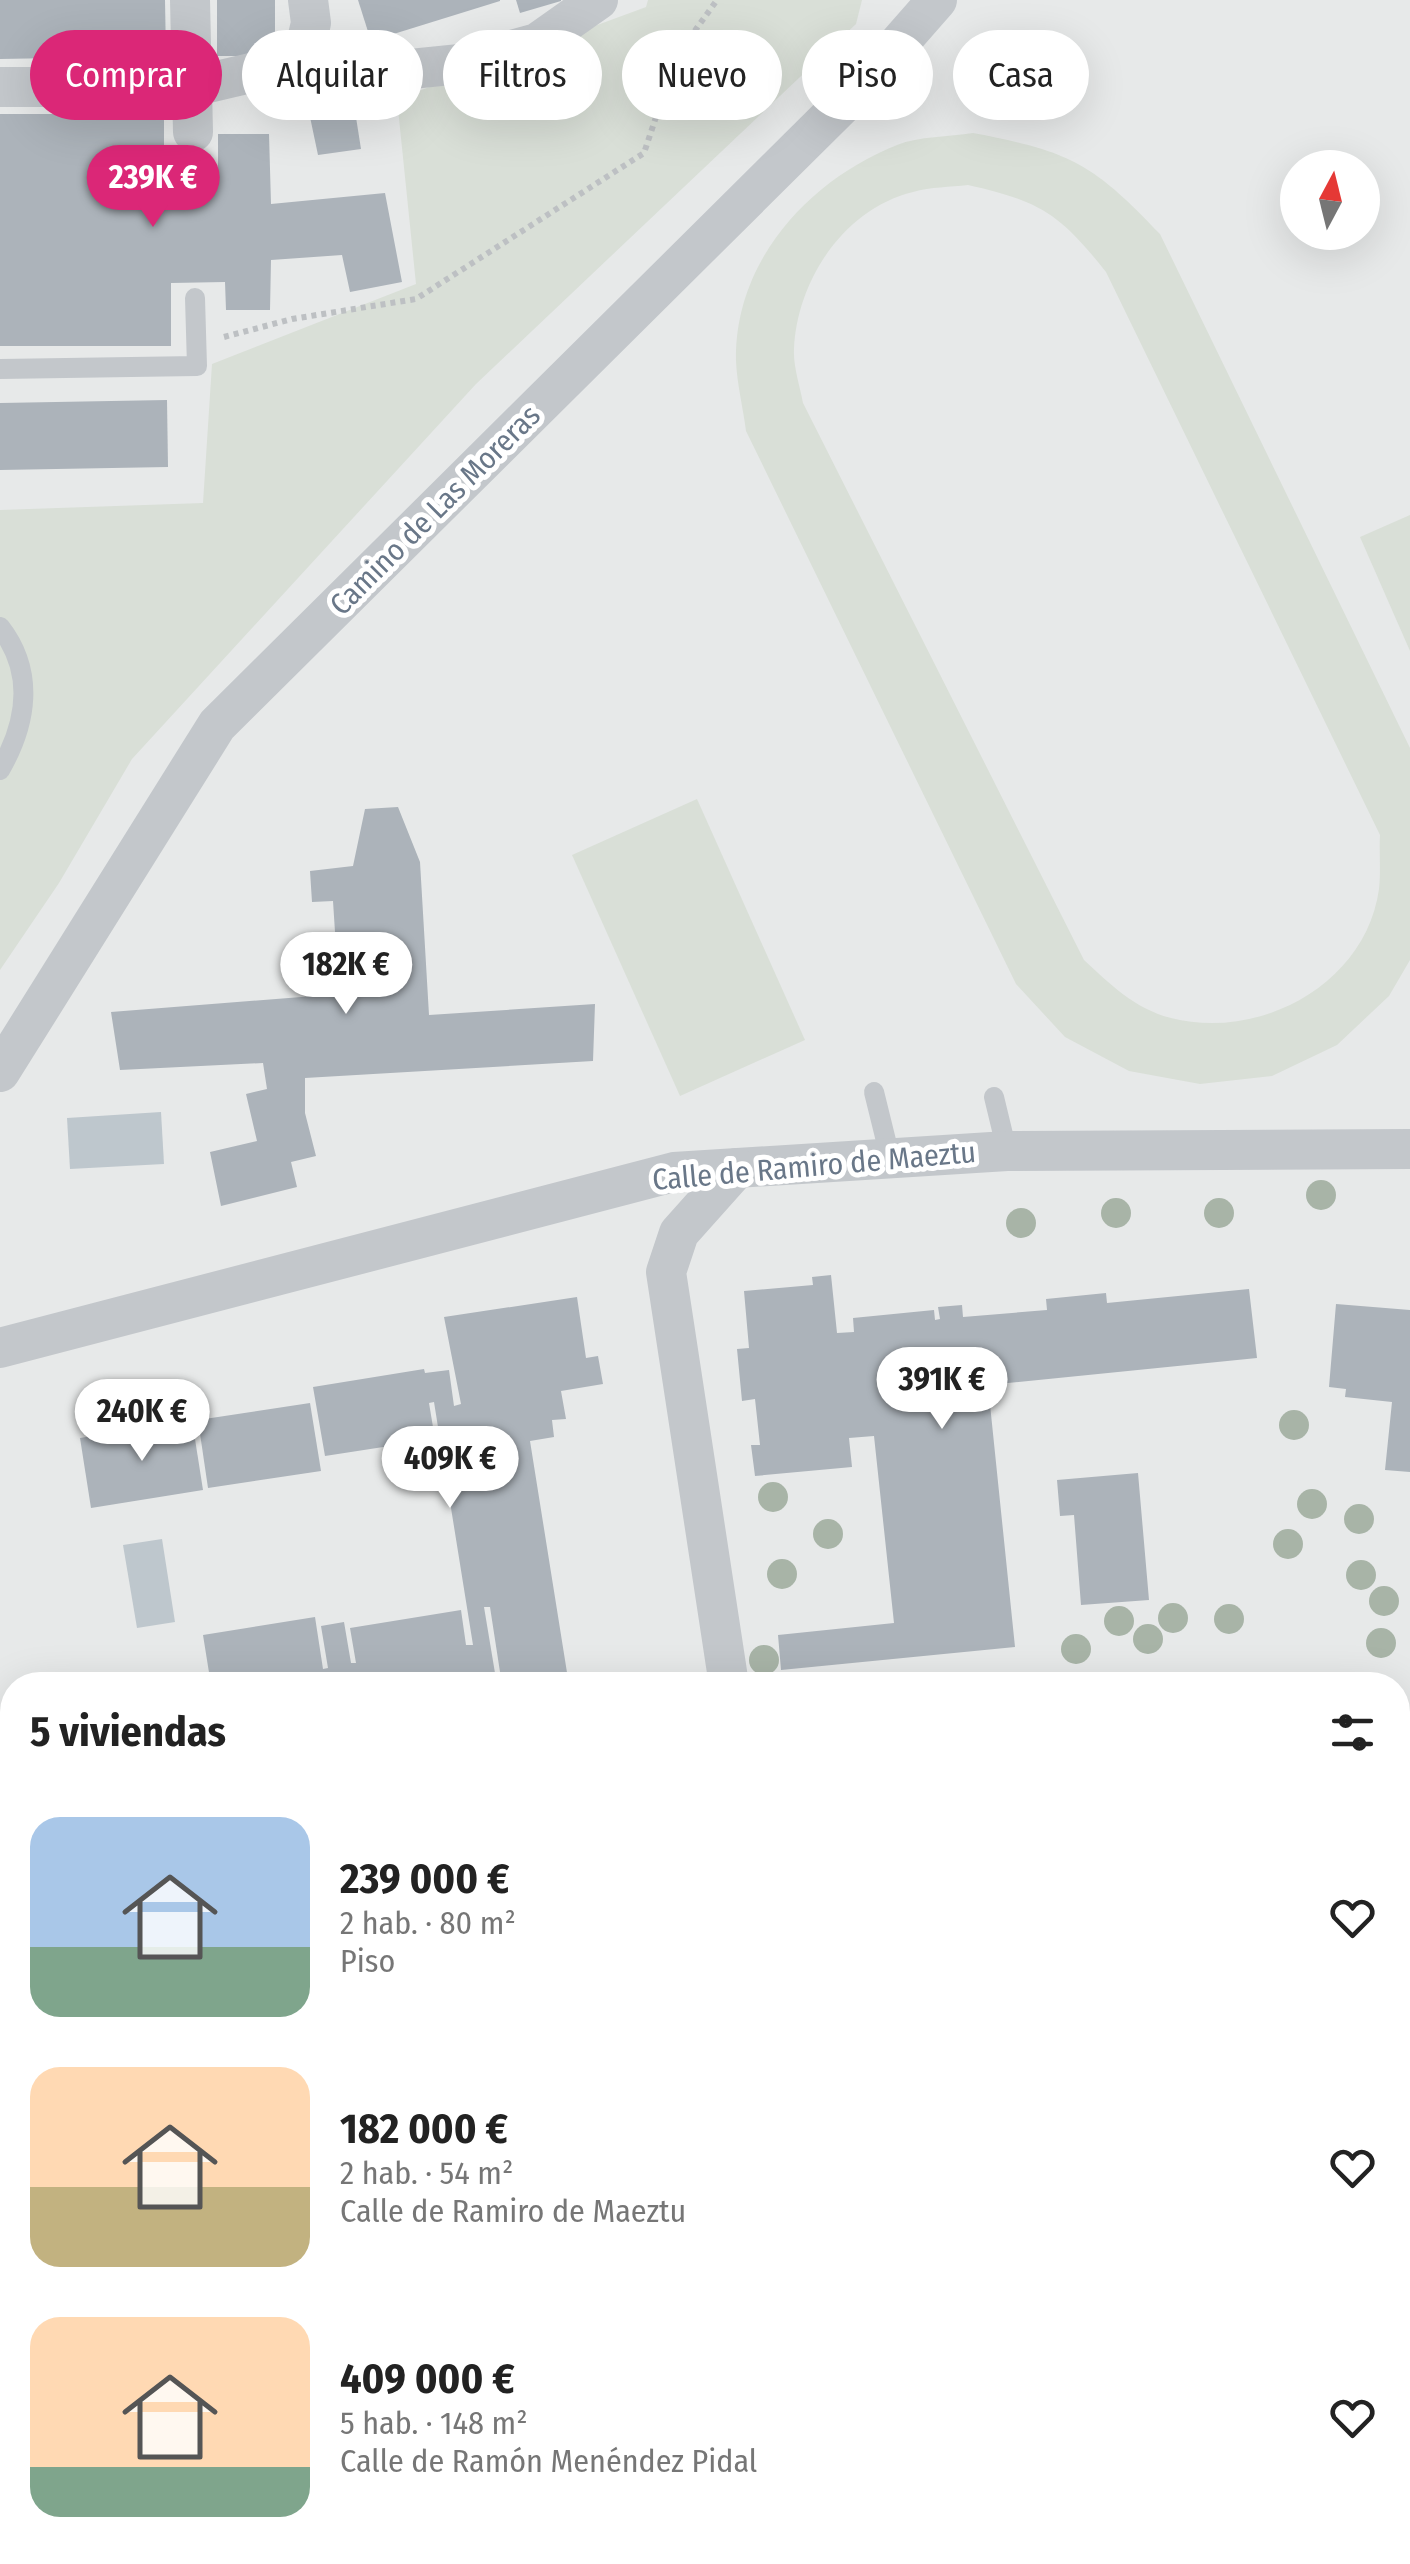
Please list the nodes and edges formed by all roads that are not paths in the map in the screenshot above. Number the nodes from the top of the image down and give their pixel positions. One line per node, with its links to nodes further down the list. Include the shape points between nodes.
1 (190, 0): 5 (street)
2 (308, 0): 6 (street)
3 (598, 0): 7 (street, via 537,42)
4 (921, 10): 16 (street, Camino de Las Moreras, via 852,95 218,726)
5 (190, 30)
6 (309, 30)
7 (423, 68)
8 (0, 87): 9 (street)
9 (30, 87)
10 (192, 120): 11 (street)
11 (192, 132)
12 (195, 298): 13 (lane, via 197,366)
13 (0, 369)
14 (0, 628): 15 (lane, via 26,682 13,748)
15 (0, 770)
16 (0, 1072)
17 (874, 1092): 21 (lane)
18 (994, 1097): 20 (lane)
19 (1410, 1149): 20 (street, Calle de Ramiro de Maeztu)
20 (1008, 1151): 21 (street, Calle de Ramiro de Maeztu)
21 (890, 1157): 22 (street, Calle de Ramiro de Maeztu)
22 (737, 1168): 24 (street, Calle de Ramiro de Maeztu, via 674,1172 602,1188); 25 (street, via 679,1233 666,1272)
23 (0, 1316): 24 (street)
24 (18, 1344)
25 (727, 1672)

